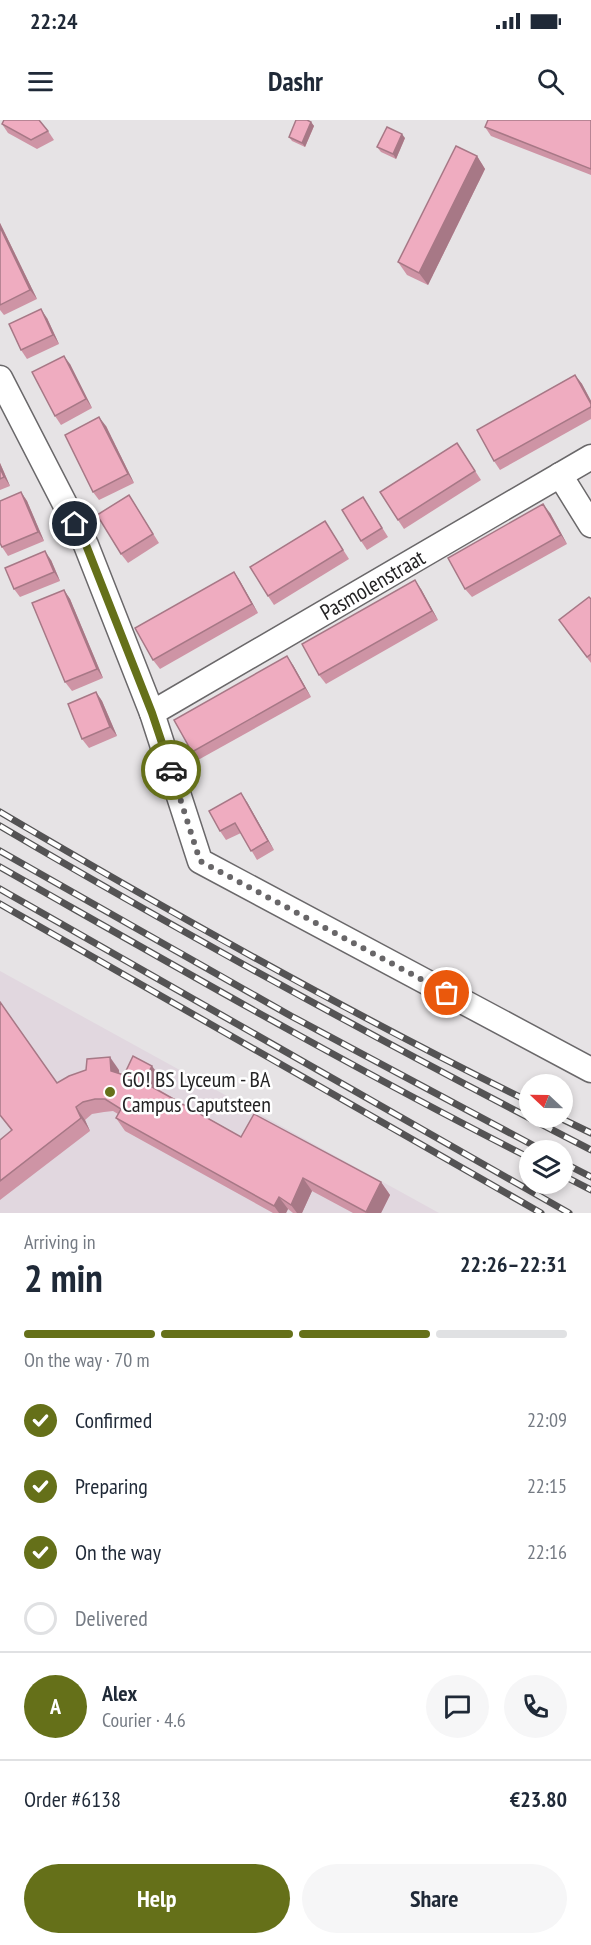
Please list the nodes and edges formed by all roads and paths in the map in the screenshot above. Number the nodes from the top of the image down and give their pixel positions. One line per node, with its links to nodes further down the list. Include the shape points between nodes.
1 (0, 378): 5 (street, via 86,545)
2 (591, 457): 3 (street, Pasmolenstraat)
3 (560, 475): 4 (street); 5 (street, Pasmolenstraat)
4 (591, 525)
5 (152, 713): 6 (street, via 200,861)
6 (591, 1070)

